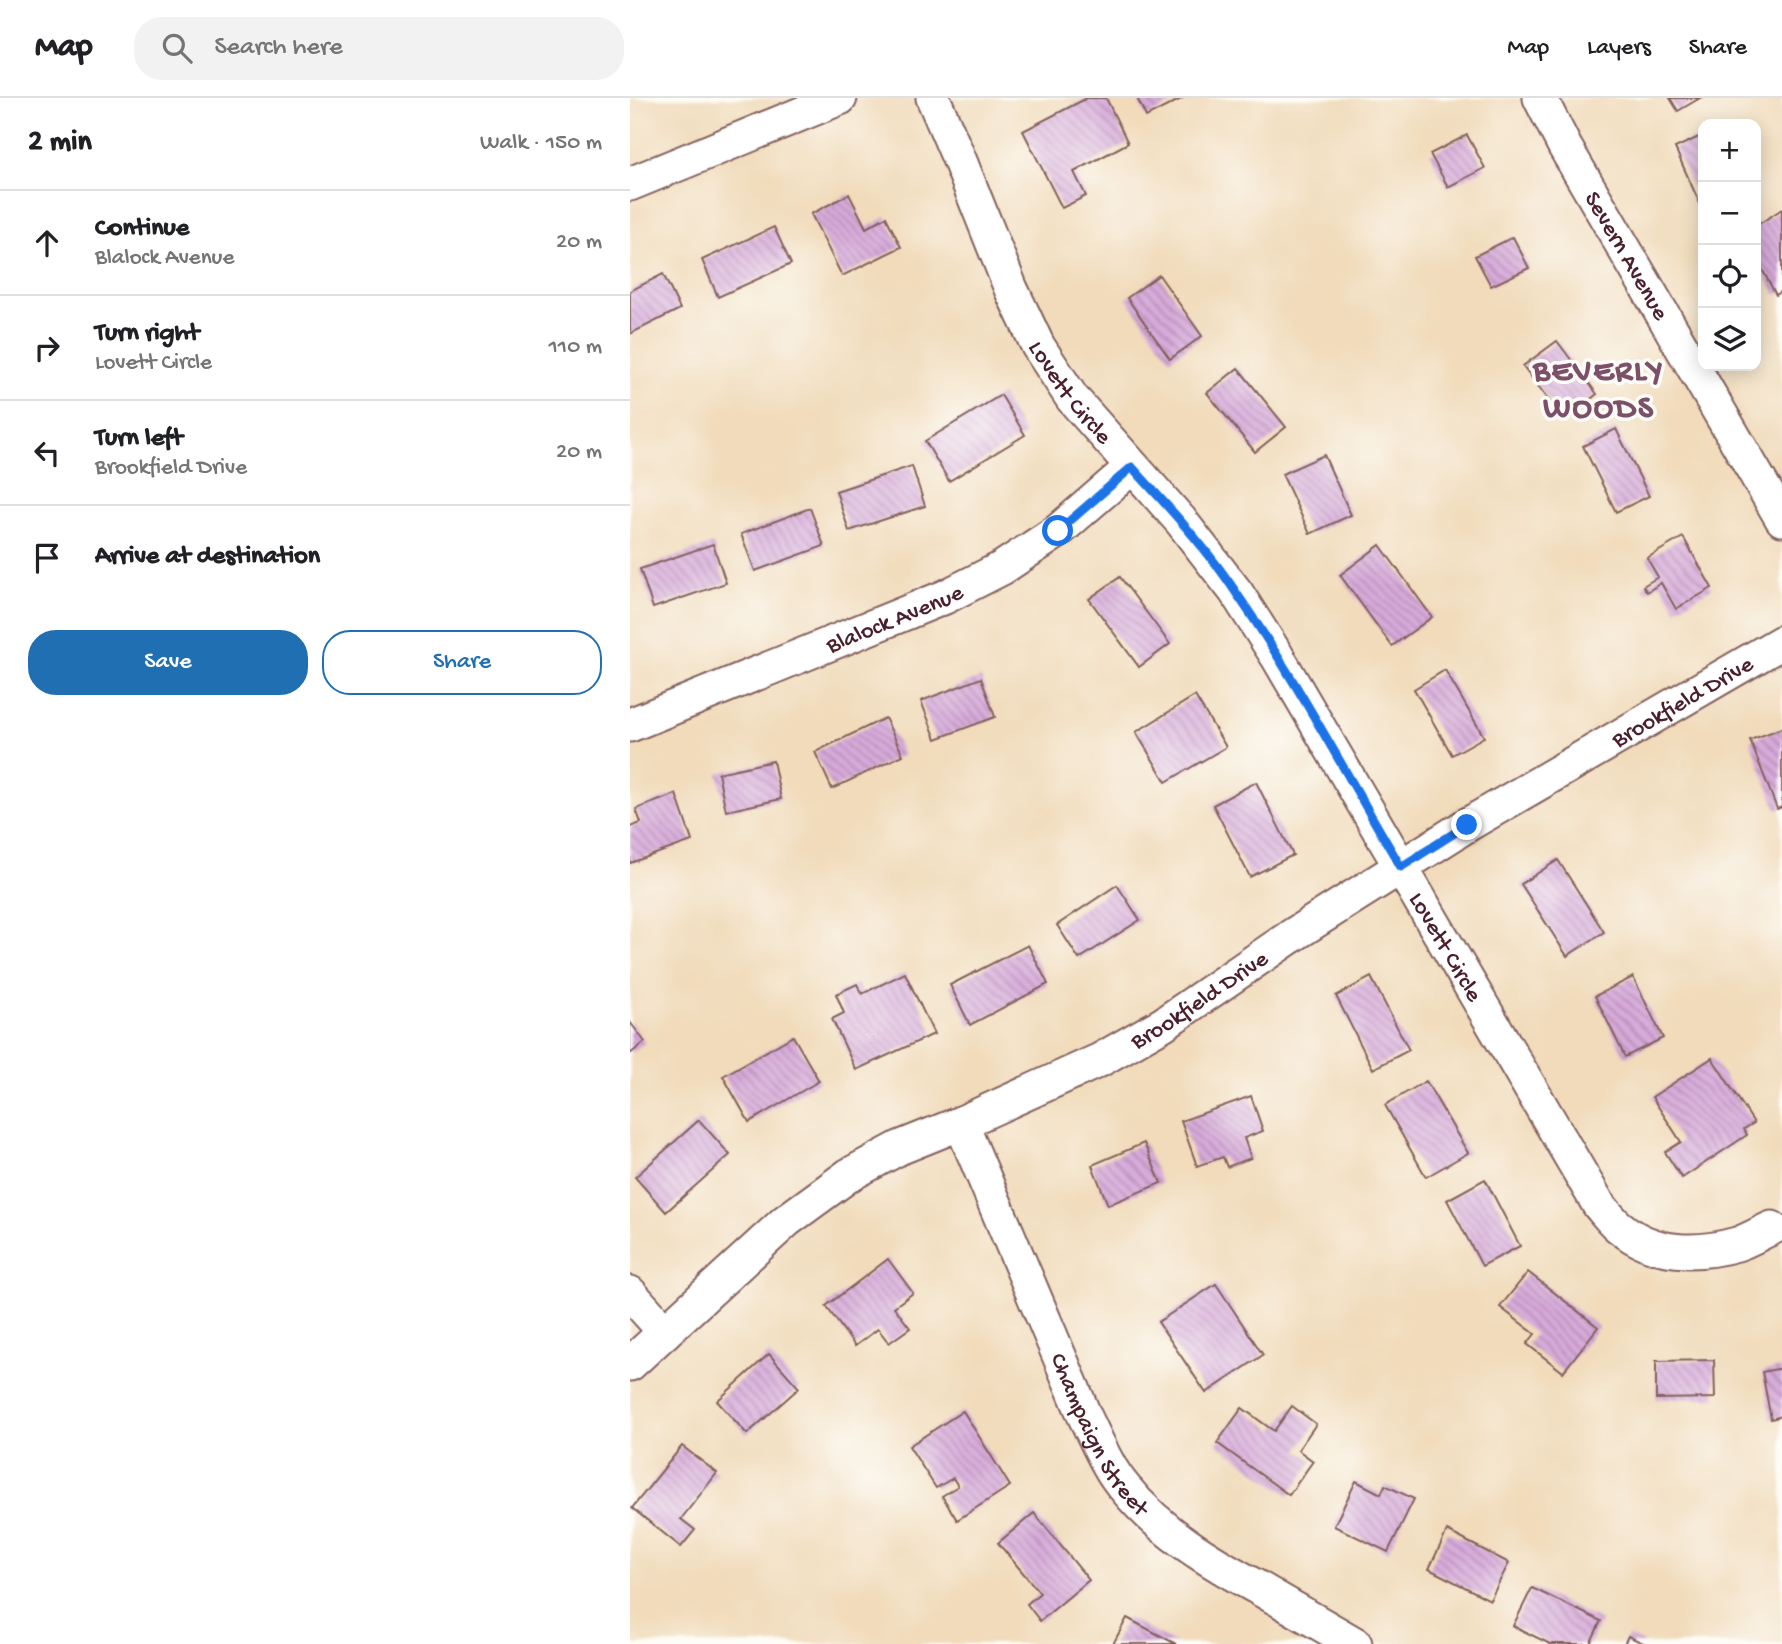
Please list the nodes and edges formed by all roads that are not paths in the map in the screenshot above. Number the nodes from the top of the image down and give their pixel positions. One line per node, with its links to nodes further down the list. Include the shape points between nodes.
1 (840, 98): 4 (street)
2 (933, 98): 5 (street, Lovett Circle, via 1038,346 1072,398)
3 (1540, 98): 6 (street, Severn Avenue)
4 (630, 184)
5 (1132, 467): 8 (street, Blalock Avenue, via 1058,531 990,574 945,597); 9 (street, Lovett Circle, via 1236,592)
6 (1782, 519)
7 (1782, 642): 9 (street, Brookfield Drive)
8 (630, 725)
9 (1401, 867): 10 (street, Brookfield Drive, via 1163,1024 1100,1060); 11 (street, Lovett Circle, via 1599,1205 1619,1228 1654,1247 1684,1252 1738,1243)
10 (961, 1123): 13 (street, Brookfield Drive, via 849,1175 786,1222); 15 (street, Champaign Street, via 1085,1417 1123,1485 1162,1526 1219,1566)
11 (1772, 1228)
12 (630, 1293): 13 (street)
13 (665, 1332): 14 (street, Brookfield Drive)
14 (630, 1364)
15 (1355, 1644)

